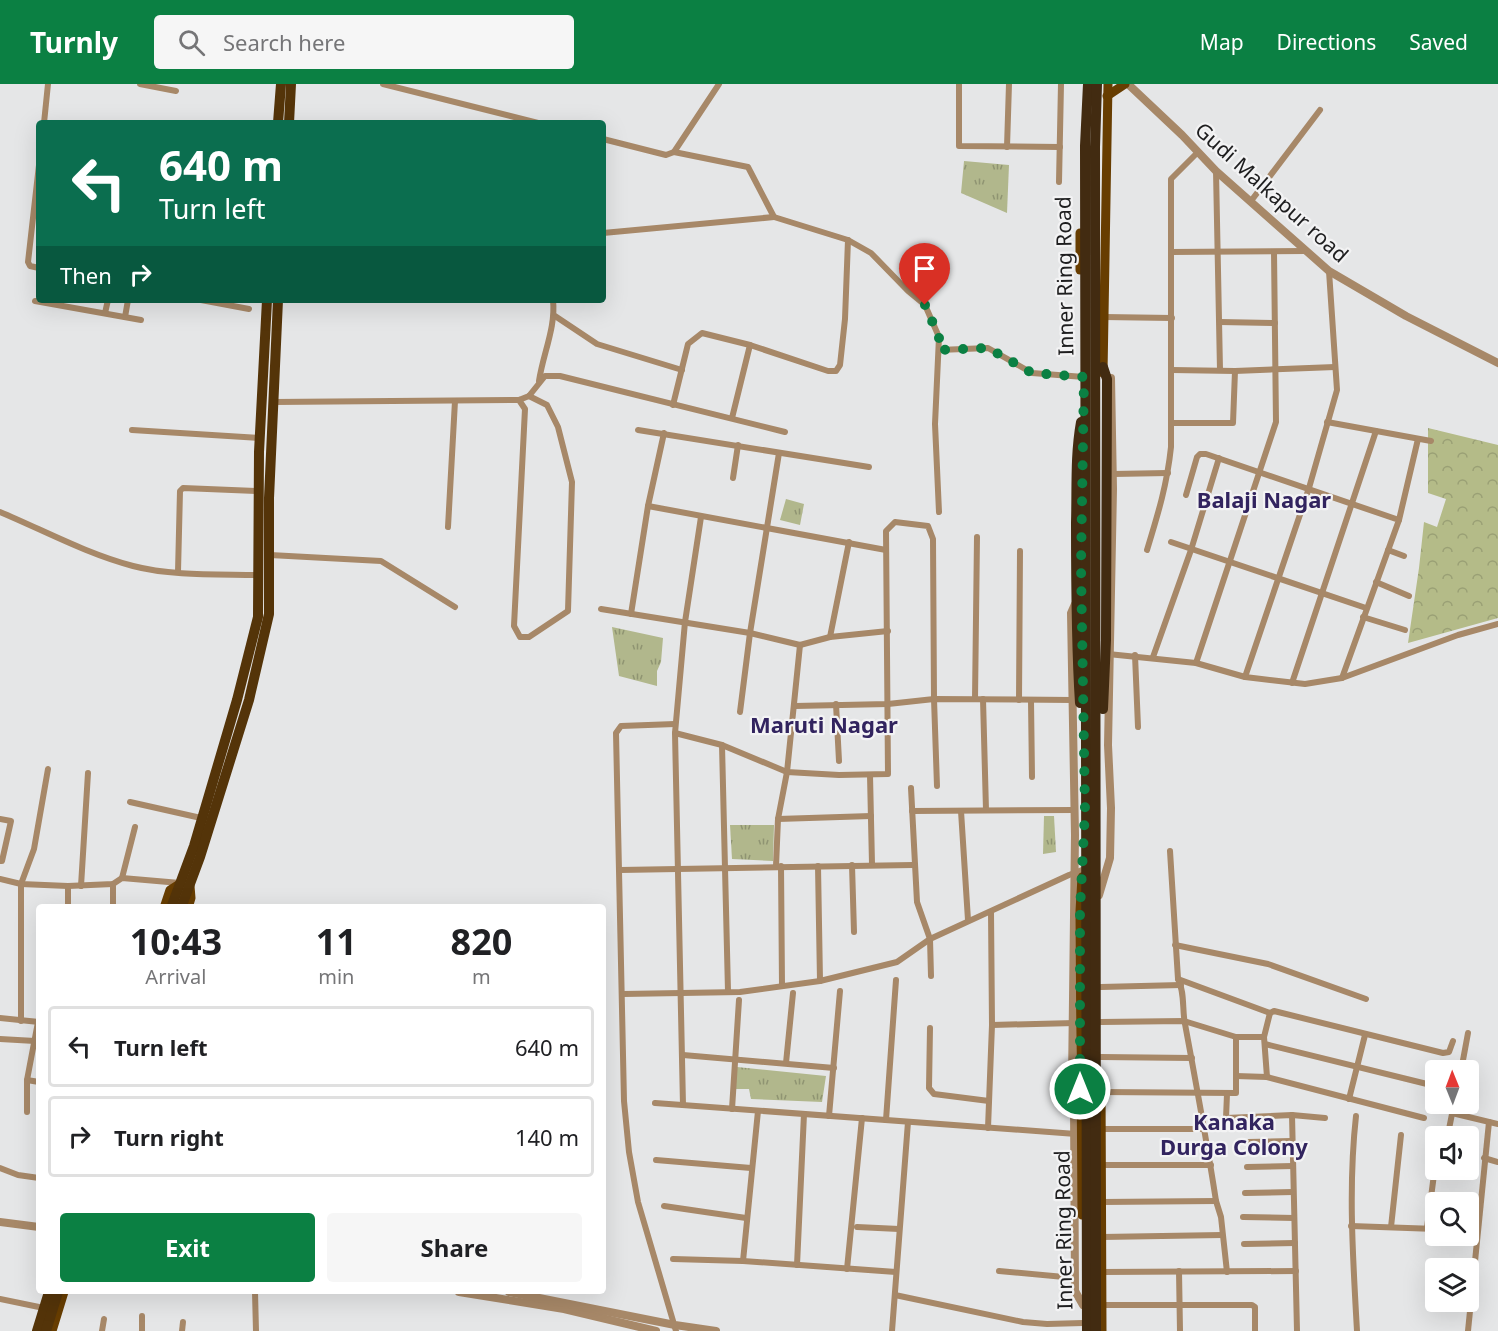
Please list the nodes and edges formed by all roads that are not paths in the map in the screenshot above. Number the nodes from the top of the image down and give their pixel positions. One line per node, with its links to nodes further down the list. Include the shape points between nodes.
1 (48, 84): 18 (street)
2 (140, 84): 14 (street)
3 (281, 84): 19 (highway)
4 (291, 84): 20 (highway)
5 (383, 84): 21 (street)
6 (719, 84): 25 (street)
7 (959, 84): 23 (street, via 959,146)
8 (1009, 84): 23 (street)
9 (1061, 84): 24 (street)
10 (1086, 84): 66 (main road, Inner Ring Road, via 1082,105 1080,252); 175 (highway)
11 (1097, 84): 175 (highway)
12 (1108, 84): 16 (main road, Inner Ring Road)
13 (1126, 84): 16 (main road); 26 (street, Gudi Malkapur road)
14 (164, 86): 15 (street)
15 (176, 91)
16 (1107, 96): 51 (main road, Inner Ring Road)
17 (1320, 110): 29 (street)
18 (44, 120)
19 (278, 120)
20 (289, 120)
21 (526, 120)
22 (606, 140): 25 (street, via 666,155)
23 (1007, 147): 24 (street)
24 (1060, 147): 28 (street)
25 (674, 152): 31 (street, via 748,167)
26 (1198, 152): 27 (street, Gudi Malkapur road); 35 (street, via 1171,179)
27 (1216, 171): 29 (street, Gudi Malkapur road); 36 (street)
28 (1059, 182)
29 (1251, 201): 34 (street, Gudi Malkapur road)
30 (36, 205): 38 (street, via 28,262)
31 (774, 217): 32 (street); 33 (street)
32 (606, 233)
33 (848, 240): 56 (street, via 845,319 836,371); 57 (street, via 871,254 925,305 939,337)
34 (1306, 251): 37 (street); 39 (street, Gudi Malkapur road)
35 (1171, 252): 36 (street); 52 (street)
36 (1218, 252): 37 (street); 54 (street)
37 (1274, 252): 55 (street)
38 (36, 267)
39 (1329, 271): 58 (street, Gudi Malkapur road); 60 (street)
40 (47, 303): 48 (street)
41 (107, 303): 48 (street)
42 (127, 303): 50 (street)
43 (217, 303): 47 (street)
44 (267, 303): 82 (highway)
45 (278, 303): 72 (highway)
46 (553, 303): 49 (street)
47 (249, 309)
48 (105, 313): 50 (street)
49 (555, 316): 61 (street, via 597,345); 67 (street)
50 (124, 317): 53 (street)
51 (1104, 317): 52 (street); 59 (main road, Inner Ring Road)
52 (1172, 318): 63 (street)
53 (141, 320)
54 (1220, 322): 55 (street); 64 (street)
55 (1275, 323): 62 (street)
56 (750, 345): 61 (street, via 702,333 688,344); 74 (street)
57 (939, 350): 66 (street, via 988,348 1032,373); 99 (street, via 935,424)
58 (1498, 363)
59 (1103, 364): 91 (street, via 1112,381); 134 (main road, Inner Ring Road); 175 (highway, via 1107,379 1106,640)
60 (1335, 368): 62 (street); 75 (street, via 1337,390)
61 (681, 369): 73 (street)
62 (1276, 369): 65 (street); 89 (street, via 1276,422)
63 (1172, 370): 64 (street); 76 (street)
64 (1220, 370): 65 (street)
65 (1235, 371): 76 (street, via 1233,423)
66 (1084, 377): 71 (main road, Inner Ring Road)
67 (539, 382): 68 (street); 73 (street, via 545,376 560,376)
68 (529, 396): 69 (street); 69 (street, via 546,405 558,427 572,482 568,611 529,637 520,637 514,627 525,409)
69 (519, 400): 70 (street)
70 (454, 401): 72 (street); 102 (street)
71 (1084, 401): 119 (main road, Inner Ring Road); 175 (highway, via 1077,451 1077,652)
72 (274, 402): 112 (highway)
73 (673, 405): 74 (street)
74 (732, 418): 80 (street)
75 (1327, 422): 79 (street); 93 (street)
76 (1171, 423): 90 (street)
77 (132, 430): 82 (street)
78 (638, 430): 81 (street)
79 (1376, 431): 83 (street); 96 (street)
80 (785, 432)
81 (664, 433): 85 (street); 97 (street)
82 (260, 438): 94 (highway)
83 (1418, 439): 84 (street); 101 (street)
84 (1431, 441)
85 (738, 446): 86 (street); 92 (street)
86 (779, 453): 88 (street); 103 (street)
87 (1220, 458): 89 (street); 95 (street, via 1206,453 1197,457); 109 (street)
88 (869, 467)
89 (1260, 472): 93 (street); 114 (street)
90 (1168, 473): 91 (street); 108 (street)
91 (1113, 474): 134 (street)
92 (733, 478)
93 (1309, 488): 96 (street); 117 (street)
94 (259, 491): 115 (street, via 183,488); 116 (highway)
95 (1186, 495)
96 (1353, 504): 101 (street); 120 (street)
97 (648, 506): 100 (street); 125 (street)
98 (0, 512): 115 (street, via 134,567)
99 (939, 512)
100 (701, 517): 103 (street); 127 (street)
101 (1399, 520): 110 (street)
102 (448, 527)
103 (767, 528): 105 (street); 131 (street)
104 (977, 537): 142 (street)
105 (849, 542): 107 (street); 132 (street)
106 (1171, 542): 109 (street)
107 (886, 550): 129 (street); 141 (street, via 886,531 895,522 928,526 933,539)
108 (1147, 550)
109 (1191, 550): 114 (street); 136 (street)
110 (1388, 550): 113 (street); 118 (street)
111 (1020, 551): 144 (street)
112 (270, 555): 122 (street, via 381,561); 189 (highway, via 269,614 256,678)
113 (1404, 556)
114 (1231, 562): 117 (street); 137 (street)
115 (178, 572): 116 (street)
116 (258, 575): 171 (highway, via 258,617 253,641)
117 (1278, 578): 120 (street); 138 (street)
118 (1376, 582): 121 (street); 123 (street)
119 (1082, 585): 146 (street, via 1071,614); 186 (main road, Inner Ring Road, via 1085,810)
120 (1323, 593): 123 (street); 140 (street)
121 (1408, 596)
122 (455, 607)
123 (1366, 608): 126 (street)
124 (601, 609): 125 (street)
125 (632, 614): 127 (street)
126 (1363, 617): 130 (street); 139 (street)
127 (685, 622): 131 (street); 151 (street)
128 (1498, 624): 139 (street, via 1458,634)
129 (888, 630): 132 (street); 148 (street)
130 (1405, 630)
131 (750, 633): 133 (street); 150 (street)
132 (830, 637): 133 (street)
133 (800, 645): 149 (street)
134 (1106, 654): 135 (street); 155 (main road, Inner Ring Road); 156 (street)
135 (1135, 655): 136 (street); 152 (street)
136 (1154, 657): 137 (street)
137 (1196, 663): 138 (street)
138 (1245, 677): 140 (street)
139 (1342, 678): 140 (street)
140 (1292, 683)
141 (934, 699): 142 (street); 148 (street); 163 (street)
142 (975, 699): 143 (street)
143 (983, 699): 144 (street); 166 (street)
144 (1018, 700): 145 (street)
145 (1031, 700): 146 (street); 162 (street)
146 (1073, 700): 167 (street)
147 (836, 704): 148 (street); 149 (street); 157 (street)
148 (888, 704): 161 (street, via 888,774)
149 (795, 706): 159 (street)
150 (740, 712)
151 (675, 724): 153 (street); 185 (street, via 621,726 616,733)
152 (1138, 727)
153 (675, 733): 154 (street); 183 (street)
154 (722, 745): 159 (street); 184 (street)
155 (1098, 745): 156 (street); 194 (main road, Inner Ring Road)
156 (1108, 745): 194 (street, via 1110,858)
157 (839, 761)
158 (48, 769): 190 (street, via 34,849)
159 (787, 772): 161 (street); 173 (street)
160 (88, 773): 193 (street)
161 (870, 775): 170 (street)
162 (1032, 777)
163 (937, 786)
164 (911, 788): 168 (street)
165 (130, 802): 171 (street)
166 (986, 810): 167 (street); 169 (street)
167 (1075, 810): 186 (street)
168 (912, 811): 169 (street); 180 (street)
169 (961, 811): 202 (street)
170 (871, 816): 173 (street); 178 (street)
171 (201, 818): 189 (highway)
172 (0, 819): 177 (street, via 11,821)
173 (778, 819): 181 (street)
174 (135, 827): 187 (street)
175 (1092, 829): 336 (highway); 348 (highway)
176 (1170, 851): 205 (street)
177 (1, 863)
178 (872, 864): 179 (street); 180 (street)
179 (852, 865): 182 (street); 203 (street)
180 (914, 865): 204 (street, via 917,902)
181 (778, 866): 182 (street); 184 (street); 210 (street)
182 (818, 866): 208 (street)
183 (678, 868): 184 (street); 185 (street); 214 (street)
184 (725, 868): 212 (street)
185 (620, 870): 216 (street)
186 (1078, 872): 201 (street); 220 (main road, Inner Ring Road); 227 (street)
187 (122, 878): 189 (street); 191 (street)
188 (0, 879): 190 (street)
189 (185, 883): 197 (main road, via 170,890); 198 (highway); 199 (highway); 200 (main road)
190 (21, 884): 192 (street); 224 (street)
191 (113, 884): 193 (street); 196 (street)
192 (68, 886): 193 (street); 195 (street)
193 (81, 886)
194 (1099, 894): 211 (main road, Inner Ring Road)
195 (68, 904)
196 (113, 904)
197 (165, 904)
198 (173, 904)
199 (182, 904)
200 (189, 904)
201 (991, 912): 202 (street); 228 (street)
202 (968, 920): 204 (street)
203 (854, 932)
204 (930, 939): 206 (street); 208 (street, via 897,962)
205 (1175, 945): 209 (street); 217 (street, via 1268,964)
206 (931, 976)
207 (896, 980): 269 (street)
208 (820, 981): 210 (street)
209 (1179, 982): 211 (street); 221 (street); 223 (street)
210 (782, 986): 212 (street)
211 (1101, 987): 219 (main road, Inner Ring Road)
212 (728, 991): 214 (street)
213 (840, 991): 245 (street)
214 (679, 993): 216 (street); 238 (street)
215 (793, 993): 243 (street)
216 (623, 994): 335 (street, via 624,1101 629,1152 638,1202)
217 (1366, 999)
218 (739, 1000): 241 (street)
219 (1101, 1006): 220 (main road); 226 (main road, Inner Ring Road)
220 (1080, 1007): 227 (main road, Inner Ring Road)
221 (1270, 1013): 232 (street); 235 (street)
222 (0, 1018): 224 (street)
223 (1184, 1021): 226 (street); 233 (street); 240 (street)
224 (21, 1022): 225 (street)
225 (36, 1022)
226 (1101, 1022): 239 (main road, Inner Ring Road)
227 (1077, 1023): 228 (street); 276 (main road, Inner Ring Road)
228 (992, 1025): 255 (street)
229 (930, 1028): 255 (street, via 929,1088 934,1094)
230 (36, 1033): 236 (street)
231 (1468, 1033): 242 (street)
232 (1365, 1035): 237 (street, via 1443,1053 1449,1052); 244 (street)
233 (1236, 1037): 235 (street); 246 (street)
234 (0, 1039): 236 (street)
235 (1265, 1040): 244 (street); 247 (street)
236 (34, 1041): 248 (street)
237 (1453, 1041)
238 (683, 1054): 241 (street); 257 (street)
239 (1101, 1058): 240 (street); 251 (main road, Inner Ring Road)
240 (1192, 1058): 252 (street)
241 (735, 1059): 243 (street); 258 (street)
242 (1463, 1060)
243 (786, 1063): 245 (street)
244 (1357, 1067): 250 (street); 254 (street)
245 (834, 1068): 264 (street)
246 (1236, 1076): 247 (street); 253 (street, via 1236,1093)
247 (1267, 1077): 254 (street)
248 (27, 1080): 249 (street); 260 (street)
249 (36, 1082)
250 (1425, 1083)
251 (1101, 1092): 252 (street); 274 (main road, Inner Ring Road)
252 (1199, 1093): 253 (street); 275 (street)
253 (1227, 1094): 263 (street, via 1226,1118)
254 (1349, 1099): 268 (street)
255 (989, 1101): 273 (street)
256 (655, 1103): 257 (street)
257 (683, 1105): 258 (street)
258 (732, 1109): 259 (street)
259 (758, 1111): 261 (street); 288 (street)
260 (27, 1112)
261 (804, 1114): 264 (street); 313 (street)
262 (1456, 1114): 271 (street)
263 (1292, 1115): 267 (street); 278 (street)
264 (829, 1116): 266 (street)
265 (1356, 1116): 300 (street, via 1351,1154)
266 (862, 1118): 269 (street); 314 (street)
267 (1325, 1118)
268 (1424, 1118)
269 (886, 1120): 270 (street)
270 (908, 1122): 273 (street); 305 (street)
271 (1489, 1122): 272 (street); 280 (street)
272 (1498, 1124)
273 (988, 1128): 276 (street)
274 (1101, 1129): 275 (street); 283 (main road, Inner Ring Road)
275 (1204, 1129): 284 (street)
276 (1077, 1134): 321 (street); 330 (main road, Inner Ring Road)
277 (1401, 1135): 303 (street)
278 (1292, 1141): 279 (street); 285 (street)
279 (1248, 1142)
280 (1485, 1158): 282 (street); 298 (street)
281 (656, 1160): 288 (street)
282 (1498, 1162)
283 (1101, 1165): 284 (street); 293 (main road, Inner Ring Road)
284 (1211, 1165): 292 (street)
285 (1293, 1166): 286 (street); 290 (street)
286 (1247, 1167)
287 (0, 1168): 289 (street)
288 (751, 1168): 296 (street)
289 (36, 1178)
290 (1293, 1192): 291 (street); 297 (street)
291 (1245, 1193)
292 (1216, 1201): 293 (street); 306 (street)
293 (1102, 1202): 307 (main road, Inner Ring Road)
294 (664, 1206): 296 (street)
295 (1243, 1217): 297 (street)
296 (746, 1218): 312 (street)
297 (1294, 1218): 309 (street)
298 (1479, 1220)
299 (0, 1222): 301 (street)
300 (1352, 1226): 303 (street); 353 (street)
301 (36, 1227)
302 (857, 1227): 305 (street)
303 (1391, 1227): 304 (street)
304 (1425, 1228)
305 (899, 1229): 318 (street)
306 (1222, 1235): 307 (street); 320 (street)
307 (1102, 1238): 319 (main road, Inner Ring Road)
308 (1244, 1244): 309 (street)
309 (1295, 1244): 317 (street)
310 (1476, 1246): 354 (street)
311 (673, 1259): 312 (street)
312 (742, 1261): 313 (street)
313 (797, 1265): 314 (street)
314 (847, 1269): 318 (street)
315 (999, 1271): 321 (street)
316 (1179, 1271): 319 (street); 320 (street); 329 (street)
317 (1296, 1271): 320 (street); 352 (street)
318 (896, 1272): 325 (street)
319 (1102, 1272): 331 (main road, Inner Ring Road)
320 (1227, 1272)
321 (1075, 1278): 330 (street, via 1075,1291)
322 (255, 1294): 344 (street)
323 (471, 1294): 345 (street, via 564,1309)
324 (518, 1294): 335 (street)
325 (895, 1295): 336 (street, via 1023,1322); 347 (street)
326 (43, 1297): 327 (main road); 328 (street); 337 (main road); 338 (highway)
327 (59, 1297): 339 (highway); 340 (main road)
328 (0, 1299)
329 (1179, 1304): 331 (street); 350 (street); 351 (street, via 1252,1305)
330 (1083, 1305): 336 (main road, Inner Ring Road)
331 (1102, 1305): 349 (main road, Inner Ring Road)
332 (142, 1316): 342 (street)
333 (104, 1319): 341 (street)
334 (183, 1322): 343 (street)
335 (676, 1328): 346 (street)
336 (1083, 1329)
337 (32, 1331)
338 (37, 1331)
339 (46, 1331)
340 (52, 1331)
341 (102, 1331)
342 (142, 1331)
343 (182, 1331)
344 (256, 1331)
345 (656, 1331)
346 (716, 1331)
347 (892, 1331)
348 (1096, 1331)
349 (1102, 1331)
350 (1180, 1331)
351 (1255, 1331)
352 (1297, 1331)
353 (1357, 1331)
354 (1468, 1331)

